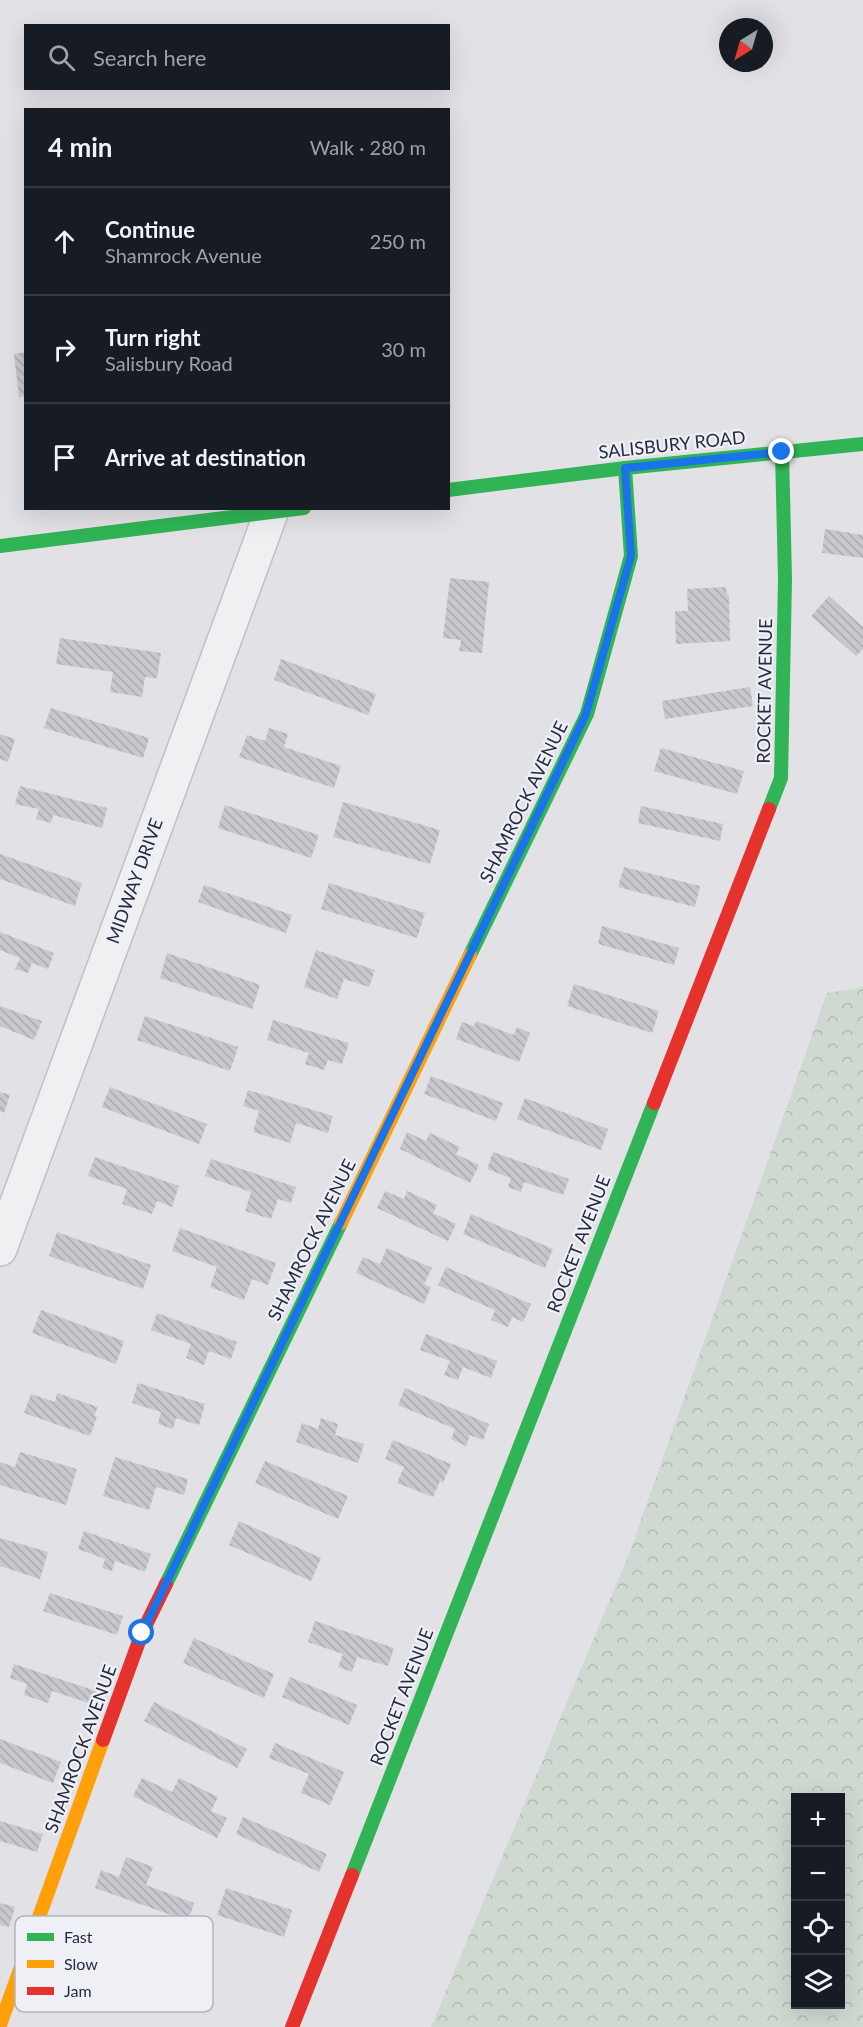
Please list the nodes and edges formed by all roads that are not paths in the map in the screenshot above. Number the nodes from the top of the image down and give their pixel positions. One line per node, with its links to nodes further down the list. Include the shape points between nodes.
1 (863, 444): 2 (street, SALISBURY ROAD)
2 (782, 452): 3 (street, SALISBURY ROAD); 12 (street, ROCKET AVENUE, via 785,579 781,778)
3 (625, 468): 4 (street, SALISBURY ROAD); 9 (street, SHAMROCK AVENUE, via 631,556 586,714 142,1633)
4 (450, 490)
5 (291, 510): 6 (street)
6 (271, 513): 7 (street); 8 (street, MIDWAY DRIVE)
7 (0, 546)
8 (0, 1249)
9 (39, 1916)
10 (15, 1984): 11 (street, SHAMROCK AVENUE)
11 (0, 2025)
12 (292, 2027)

